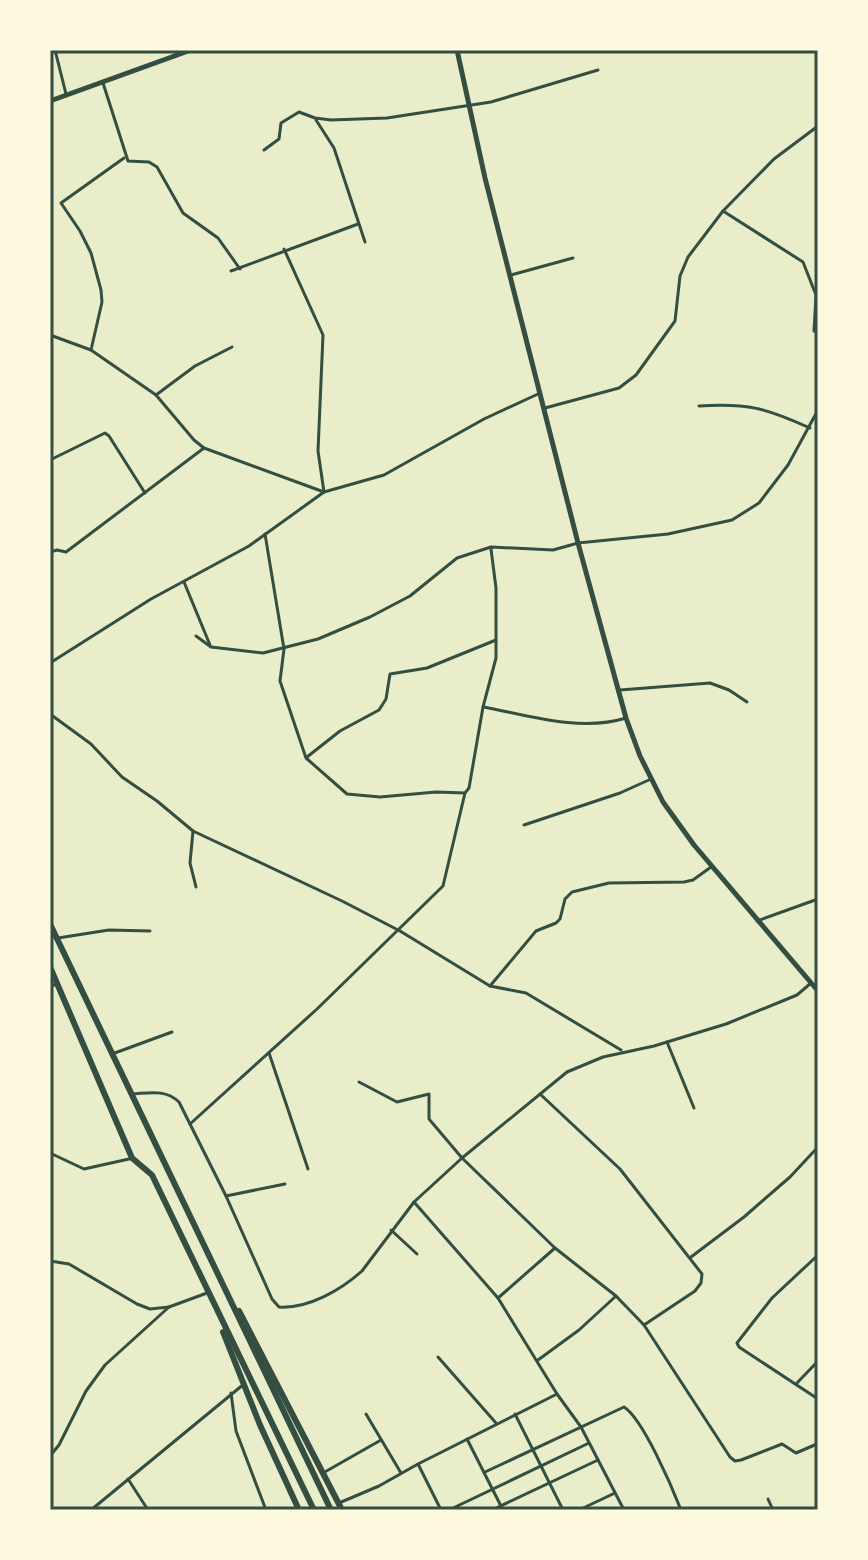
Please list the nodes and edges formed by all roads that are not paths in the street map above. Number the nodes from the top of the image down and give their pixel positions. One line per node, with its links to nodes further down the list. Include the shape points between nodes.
1 (55, 50): 6 (street)
2 (191, 50): 5 (main road)
3 (457, 50): 8 (main road)
4 (598, 70): 8 (street)
5 (103, 83): 6 (main road); 12 (street)
6 (66, 94): 7 (main road)
7 (50, 101)
8 (469, 104): 9 (street, via 372,119); 20 (main road)
9 (315, 118): 11 (street, via 294,113 279,126 279,139); 14 (street, via 334,148)
10 (818, 126): 13 (street, via 774,159)
11 (264, 150)
12 (125, 157): 18 (street, via 157,167 183,213 218,238); 24 (street, via 61,203 91,253 101,290)
13 (723, 211): 21 (street, via 803,262 816,295); 28 (street, via 688,257 680,276 675,321 636,375 619,388)
14 (358, 224): 15 (street); 16 (street)
15 (365, 242)
16 (284, 249): 18 (street); 33 (street, via 323,335 318,451)
17 (573, 258): 20 (street)
18 (240, 269): 19 (street)
19 (231, 271)
20 (511, 275): 25 (main road)
21 (818, 332)
22 (50, 335): 24 (street)
23 (232, 347): 26 (street)
24 (91, 350): 26 (street)
25 (542, 393): 28 (main road); 33 (street, via 384,475)
26 (156, 395): 31 (street)
27 (699, 406): 30 (street, via 760,407)
28 (545, 408): 36 (main road)
29 (818, 410): 30 (street)
30 (810, 428): 36 (street, via 759,503 732,520 668,534)
31 (204, 448): 33 (street); 34 (street)
32 (50, 460): 34 (street, via 105,433)
33 (324, 492): 35 (street)
34 (145, 493): 38 (street, via 66,552)
35 (265, 534): 39 (street); 43 (street)
36 (578, 543): 37 (street, via 553,550); 45 (main road)
37 (491, 547): 41 (street); 43 (street, via 457,558 410,596 370,617)
38 (50, 552)
39 (184, 582): 42 (street); 44 (street)
40 (196, 636): 42 (street)
41 (496, 640): 47 (street); 50 (street, via 427,668 390,674 379,710)
42 (211, 647): 43 (street, via 263,653)
43 (284, 649): 50 (street, via 280,681)
44 (50, 663)
45 (620, 690): 46 (street, via 710,683); 49 (main road)
46 (747, 702)
47 (483, 707): 49 (street, via 565,722); 52 (street)
48 (50, 714): 54 (street)
49 (626, 718): 51 (main road)
50 (306, 758): 52 (street, via 347,794)
51 (651, 779): 53 (street); 55 (main road)
52 (465, 793): 61 (street, via 443,886)
53 (524, 825)
54 (193, 831): 56 (street, via 190,863); 61 (street)
55 (711, 867): 58 (main road); 66 (street, via 684,882 609,883 572,892 556,923 536,931)
56 (196, 887)
57 (818, 899): 58 (street)
58 (757, 921): 65 (main road)
59 (50, 924): 62 (highway)
60 (150, 931): 62 (street, via 109,930)
61 (400, 931): 66 (street); 72 (street)
62 (57, 938): 73 (highway)
63 (50, 967): 64 (highway)
64 (58, 983): 67 (street); 81 (highway)
65 (811, 983): 68 (main road); 70 (street, via 763,1010)
66 (490, 986): 71 (street, via 526,993)
67 (50, 987)
68 (818, 991)
69 (172, 1032): 73 (street)
70 (667, 1042): 71 (street); 77 (street)
71 (623, 1051): 76 (street, via 567,1072)
72 (269, 1053): 78 (street); 83 (street)
73 (112, 1054): 75 (highway)
74 (359, 1082): 82 (street, via 397,1102 429,1094 429,1119)
75 (132, 1094): 78 (street, via 171,1094); 93 (highway)
76 (540, 1094): 82 (street); 91 (street, via 620,1169)
77 (694, 1108)
78 (190, 1124): 85 (street)
79 (818, 1147): 91 (street, via 744,1217)
80 (50, 1153): 81 (street, via 84,1169)
81 (132, 1158): 94 (highway, via 152,1175)
82 (462, 1158): 86 (street); 88 (street)
83 (308, 1169)
84 (285, 1184): 85 (street)
85 (226, 1196): 87 (street, via 279,1307 336,1291 362,1271)
86 (414, 1202): 87 (street); 97 (street)
87 (391, 1230): 89 (street)
88 (555, 1248): 96 (street); 97 (street)
89 (417, 1254)
90 (818, 1255): 103 (street, via 772,1298 737,1343)
91 (691, 1257): 99 (street, via 702,1274 701,1283)
92 (50, 1261): 98 (street, via 69,1264 137,1304)
93 (219, 1276): 122 (highway); 136 (highway)
94 (204, 1285): 95 (highway); 135 (highway)
95 (207, 1293): 98 (street); 104 (highway)
96 (616, 1296): 99 (street); 101 (street)
97 (498, 1298): 101 (street)
98 (169, 1307): 117 (street, via 105,1365)
99 (644, 1325): 115 (street, via 735,1461 782,1444 796,1453)
100 (438, 1357): 110 (street)
101 (538, 1360): 106 (street)
102 (818, 1361): 103 (street)
103 (797, 1383): 107 (street)
104 (244, 1384): 105 (street); 134 (highway)
105 (231, 1393): 124 (street); 133 (street, via 236,1431)
106 (557, 1394): 109 (street); 111 (street)
107 (818, 1399)
108 (366, 1414): 113 (street)
109 (515, 1414): 110 (street); 116 (street)
110 (497, 1424): 112 (street)
111 (581, 1427): 114 (street); 116 (street); 143 (street, via 628,1408 669,1478)
112 (467, 1439): 119 (street); 121 (street)
113 (381, 1440): 122 (street); 123 (street)
114 (589, 1443): 118 (street); 120 (street)
115 (818, 1445)
116 (533, 1451): 120 (street); 121 (street)
117 (50, 1456)
118 (598, 1460): 125 (street); 127 (street)
119 (418, 1464): 123 (street); 137 (street)
120 (541, 1466): 125 (street); 126 (street)
121 (485, 1472): 126 (street)
122 (323, 1473): 129 (highway)
123 (401, 1474): 129 (street)
124 (128, 1479): 131 (street); 132 (street)
125 (550, 1483): 130 (street); 140 (street)
126 (492, 1489): 130 (street); 138 (street)
127 (616, 1493): 141 (street); 142 (street)
128 (768, 1499): 144 (street)
129 (341, 1507)
130 (502, 1508): 139 (street)
131 (91, 1510)
132 (148, 1510)
133 (266, 1510)
134 (299, 1510)
135 (314, 1510)
136 (331, 1510)
137 (441, 1510)
138 (449, 1510)
139 (492, 1510)
140 (563, 1510)
141 (579, 1510)
142 (624, 1510)
143 (681, 1510)
144 (773, 1510)

